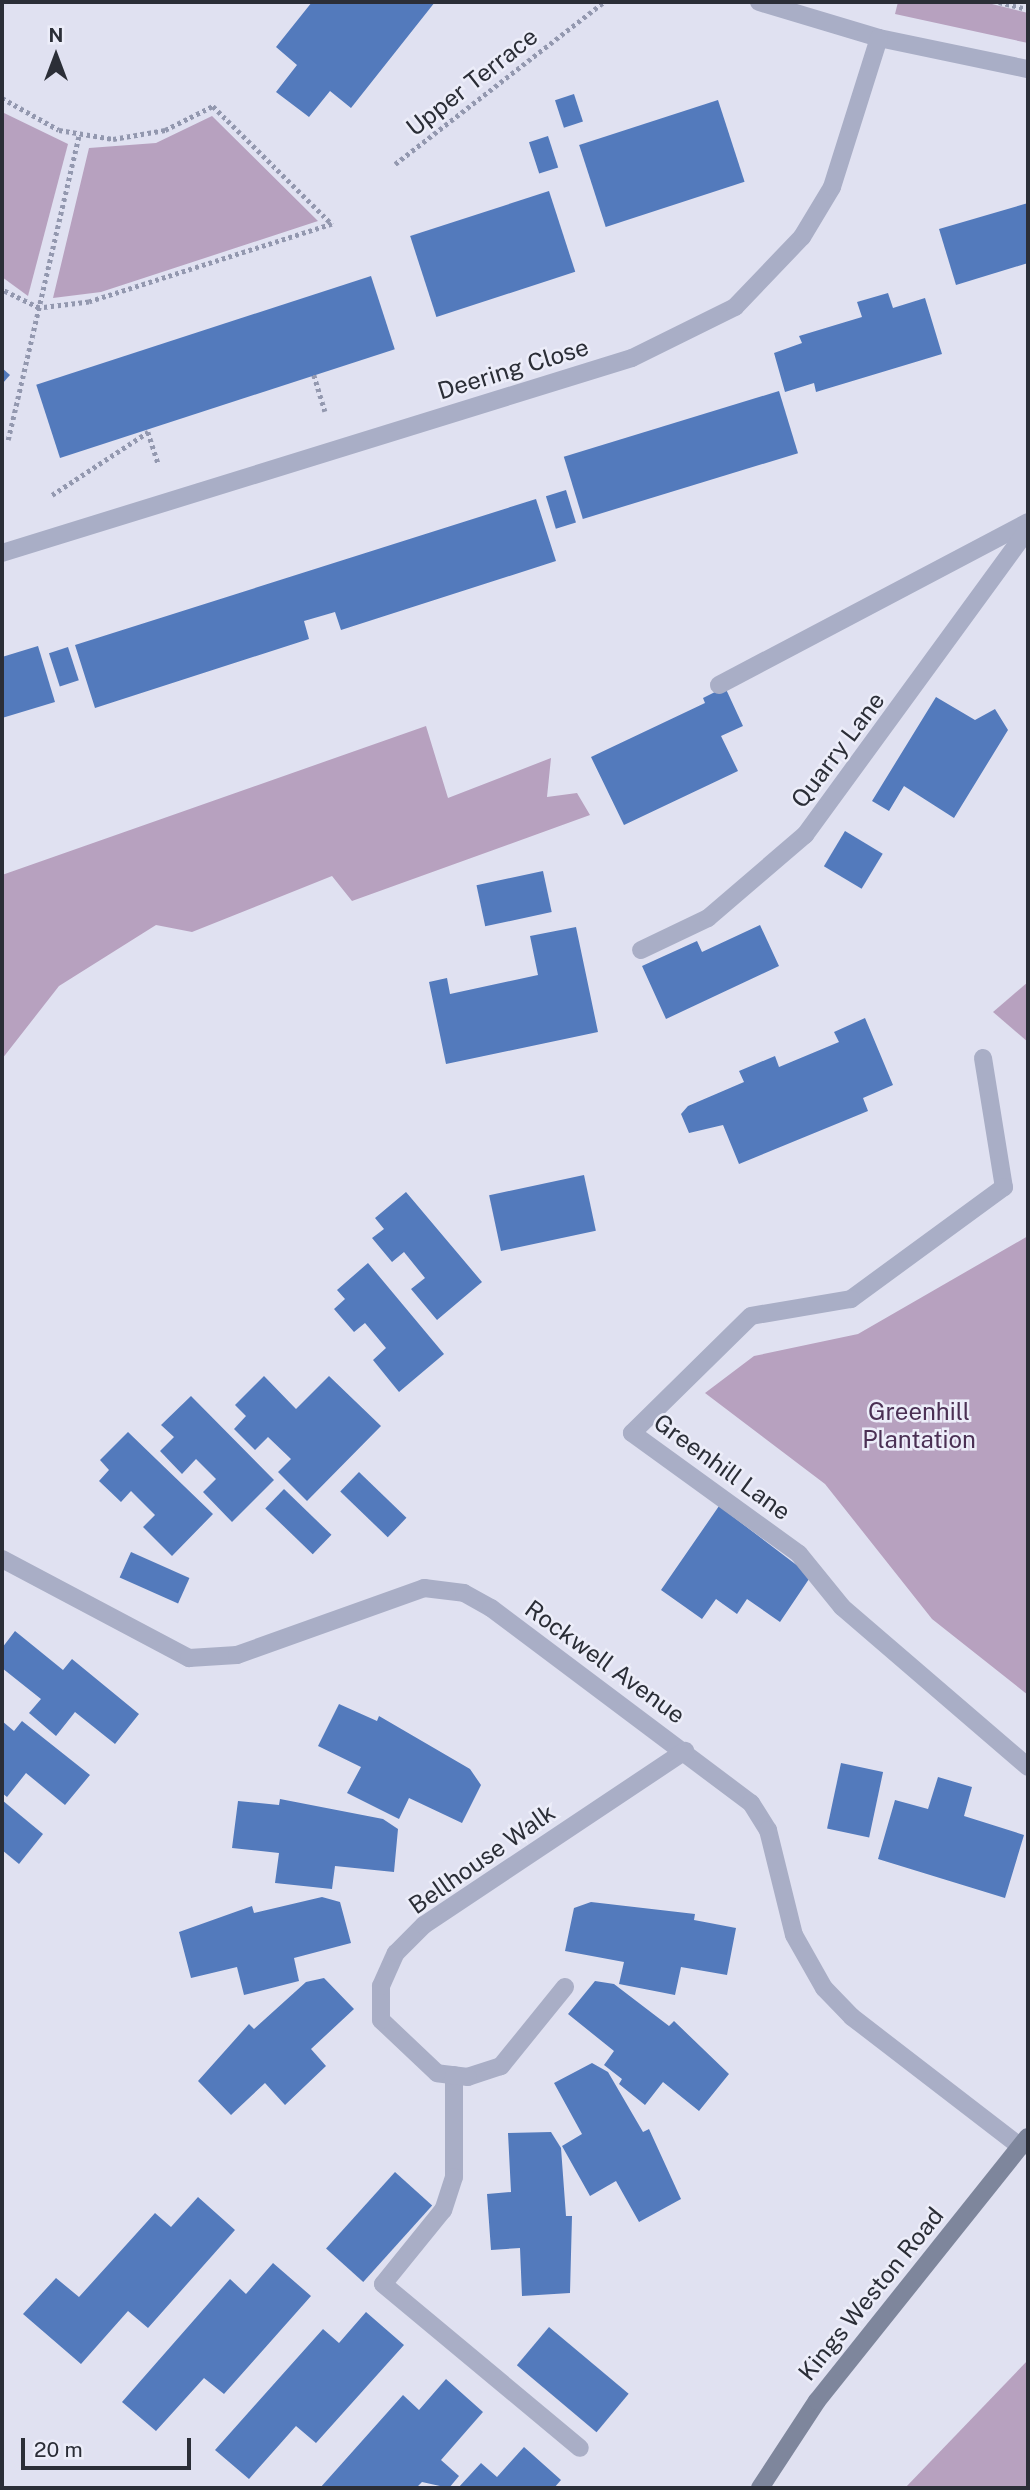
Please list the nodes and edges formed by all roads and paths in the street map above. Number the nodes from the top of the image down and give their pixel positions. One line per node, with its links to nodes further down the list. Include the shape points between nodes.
1 (604, 2): 9 (path, Upper Terrace)
2 (759, 2): 5 (street)
3 (999, 2): 4 (path)
4 (1028, 9)
5 (879, 38): 6 (street); 19 (street, Deering Close, via 832,187 770,275 725,312 632,358)
6 (1028, 69)
7 (2, 98): 8 (path, via 35,121)
8 (79, 135): 11 (path); 11 (path, via 139,136 213,106 332,224 89,302)
9 (395, 164)
10 (2, 290): 11 (path)
11 (39, 308): 14 (path)
12 (313, 376): 13 (path)
13 (322, 403)
14 (8, 440)
15 (160, 469): 16 (path, via 148,431)
16 (47, 498)
17 (1028, 522): 20 (street)
18 (1028, 529): 21 (street, Quarry Lane, via 805,835 727,905)
19 (2, 553)
20 (719, 685)
21 (641, 950)
22 (983, 1058): 25 (street, Greenhill Lane, via 1004,1187 851,1299 751,1316 632,1433 799,1554 842,1607)
23 (2, 1559): 24 (street, Rockwell Avenue, via 189,1658 237,1656 424,1588 464,1593)
24 (685, 1751): 27 (street, Bellhouse Walk, via 424,1925 396,1953 381,1986 381,2020 437,2073); 28 (street, Rockwell Avenue, via 762,1817 794,1934 824,1988 852,2017)
25 (1028, 1767)
26 (565, 1987): 27 (street, via 500,2066)
27 (454, 2075): 29 (street, via 454,2177 443,2210 383,2284)
28 (1024, 2142): 30 (main road, Kings Weston Road, via 817,2401)
29 (580, 2448)
30 (760, 2488)

